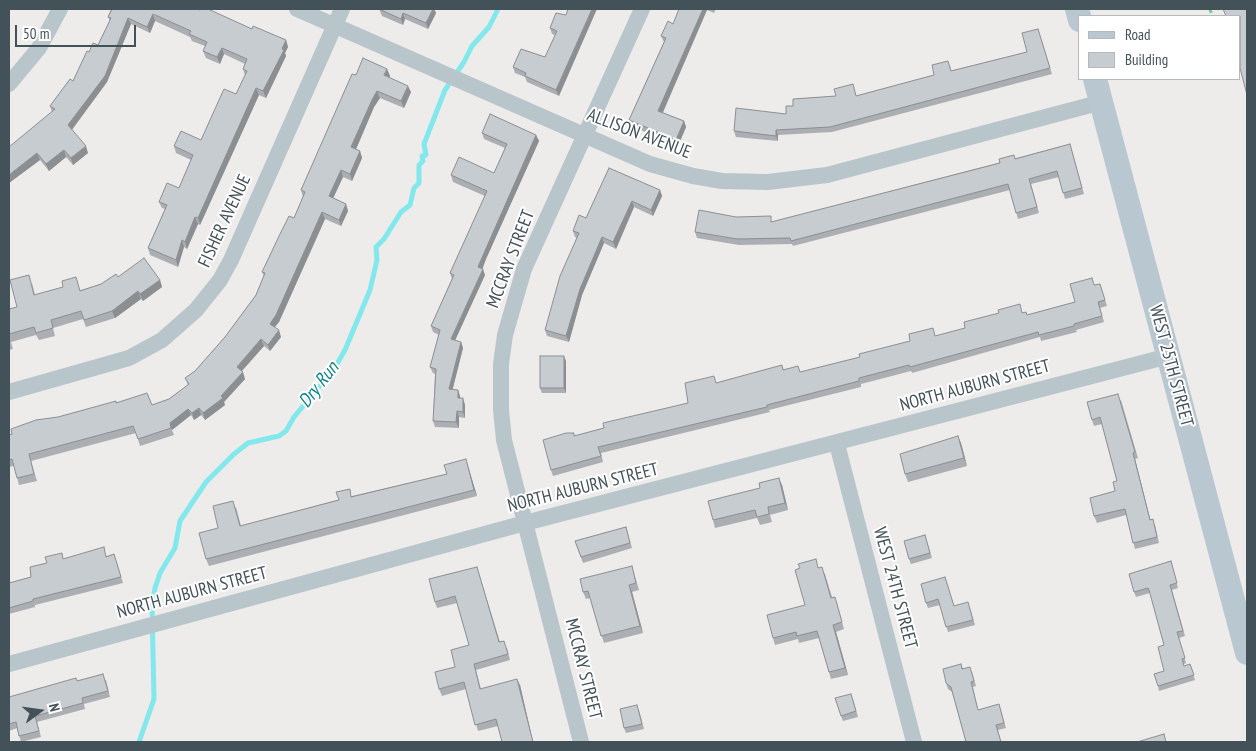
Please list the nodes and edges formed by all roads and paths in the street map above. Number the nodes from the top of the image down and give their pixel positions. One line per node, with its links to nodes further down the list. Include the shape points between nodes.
1 (60, 9): 7 (street, via 39,48)
2 (297, 9): 5 (street, ALLISON AVENUE)
3 (342, 9): 5 (street, FISHER AVENUE)
4 (642, 9): 9 (street, MCCRAY STREET)
5 (335, 25): 9 (street, ALLISON AVENUE); 11 (street, FISHER AVENUE, via 231,260 196,310 162,340 129,358)
6 (1096, 80): 8 (main road, WEST 25TH STREET)
7 (9, 84)
8 (1102, 102): 9 (street, ALLISON AVENUE, via 841,172 768,182 722,181 678,172 650,164); 10 (main road, WEST 25TH STREET)
9 (584, 136): 13 (street, MCCRAY STREET, via 524,269 505,335 500,387 502,425)
10 (1168, 356): 12 (street, NORTH AUBURN STREET); 14 (main road, WEST 25TH STREET)
11 (9, 392)
12 (837, 444): 13 (street, NORTH AUBURN STREET); 17 (street, WEST 24TH STREET)
13 (525, 523): 15 (street, NORTH AUBURN STREET); 16 (street, MCCRAY STREET)
14 (1247, 653)
15 (9, 664)
16 (581, 742)
17 (914, 742)

